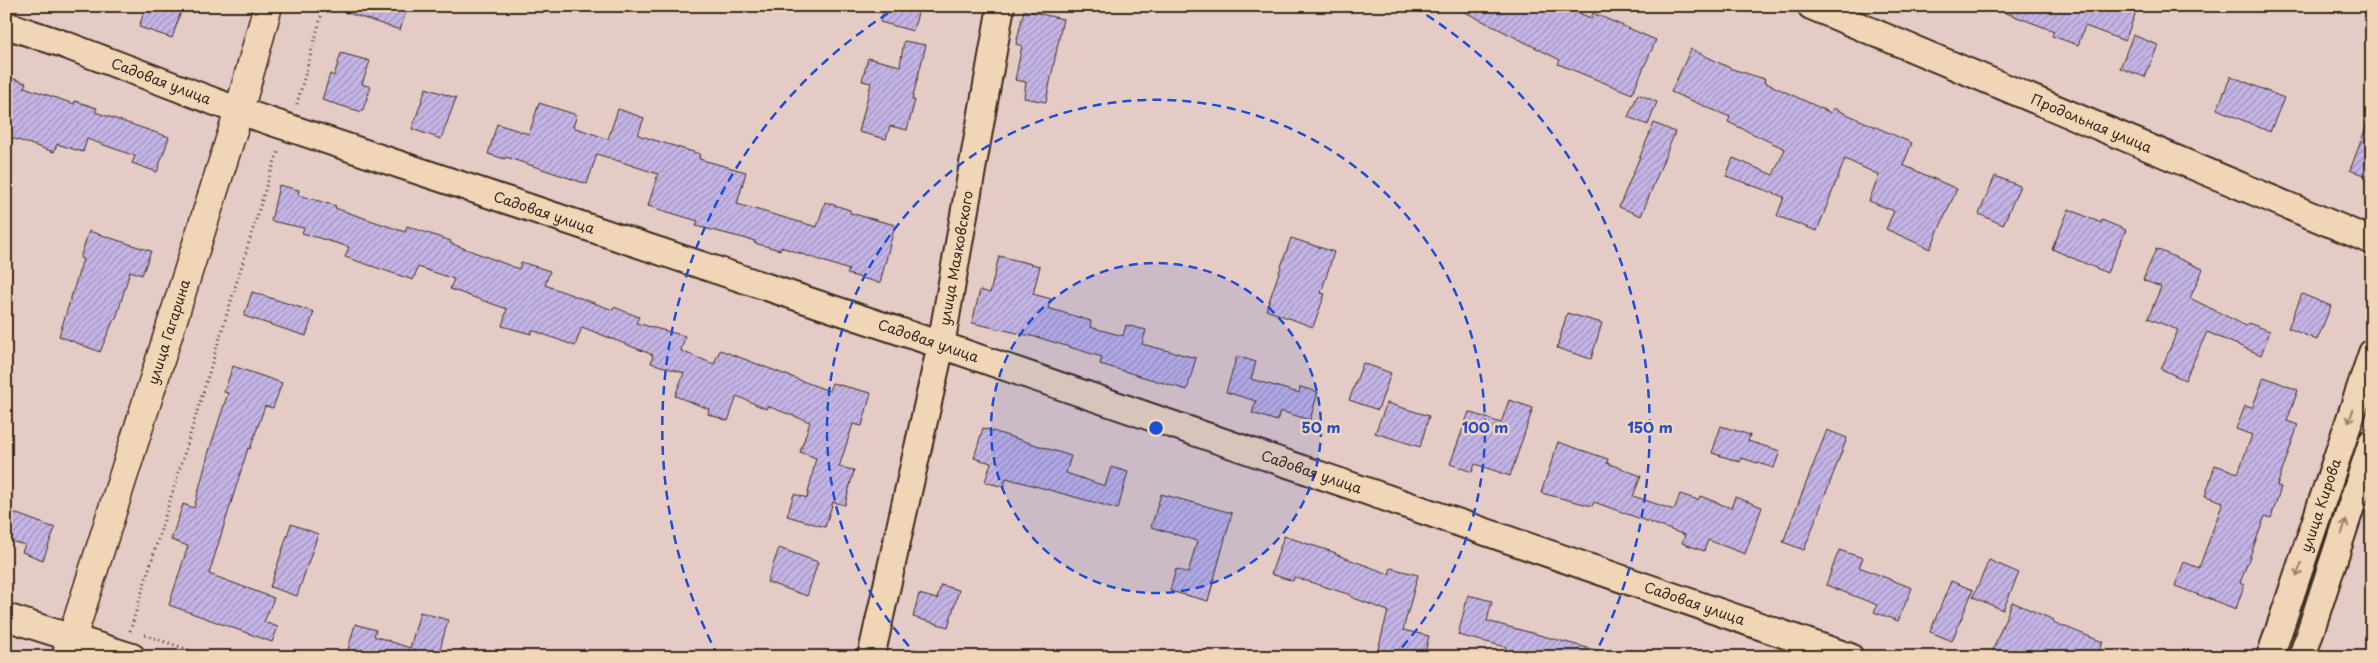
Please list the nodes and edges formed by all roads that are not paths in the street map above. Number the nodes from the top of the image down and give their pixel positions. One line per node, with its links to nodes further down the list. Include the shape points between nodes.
1 (268, 6): 5 (main road, улица Гагарина)
2 (1000, 6): 7 (street, улица Маяковского)
3 (1811, 6): 6 (street, Продольная улица)
4 (6, 25): 5 (street, Садовая улица)
5 (239, 111): 7 (street, Садовая улица); 11 (main road, улица Гагарина)
6 (2372, 240)
7 (941, 345): 13 (street, улица Маяковского); 14 (street, Садовая улица)
8 (2372, 353): 15 (street, улица Кирова, one-way to 15)
9 (2372, 442): 16 (street, улица Кирова, one-way to 9)
10 (6, 617): 11 (street)
11 (69, 647): 12 (street)
12 (127, 655)
13 (872, 657)
14 (1850, 657)
15 (2270, 657)
16 (2302, 657)

